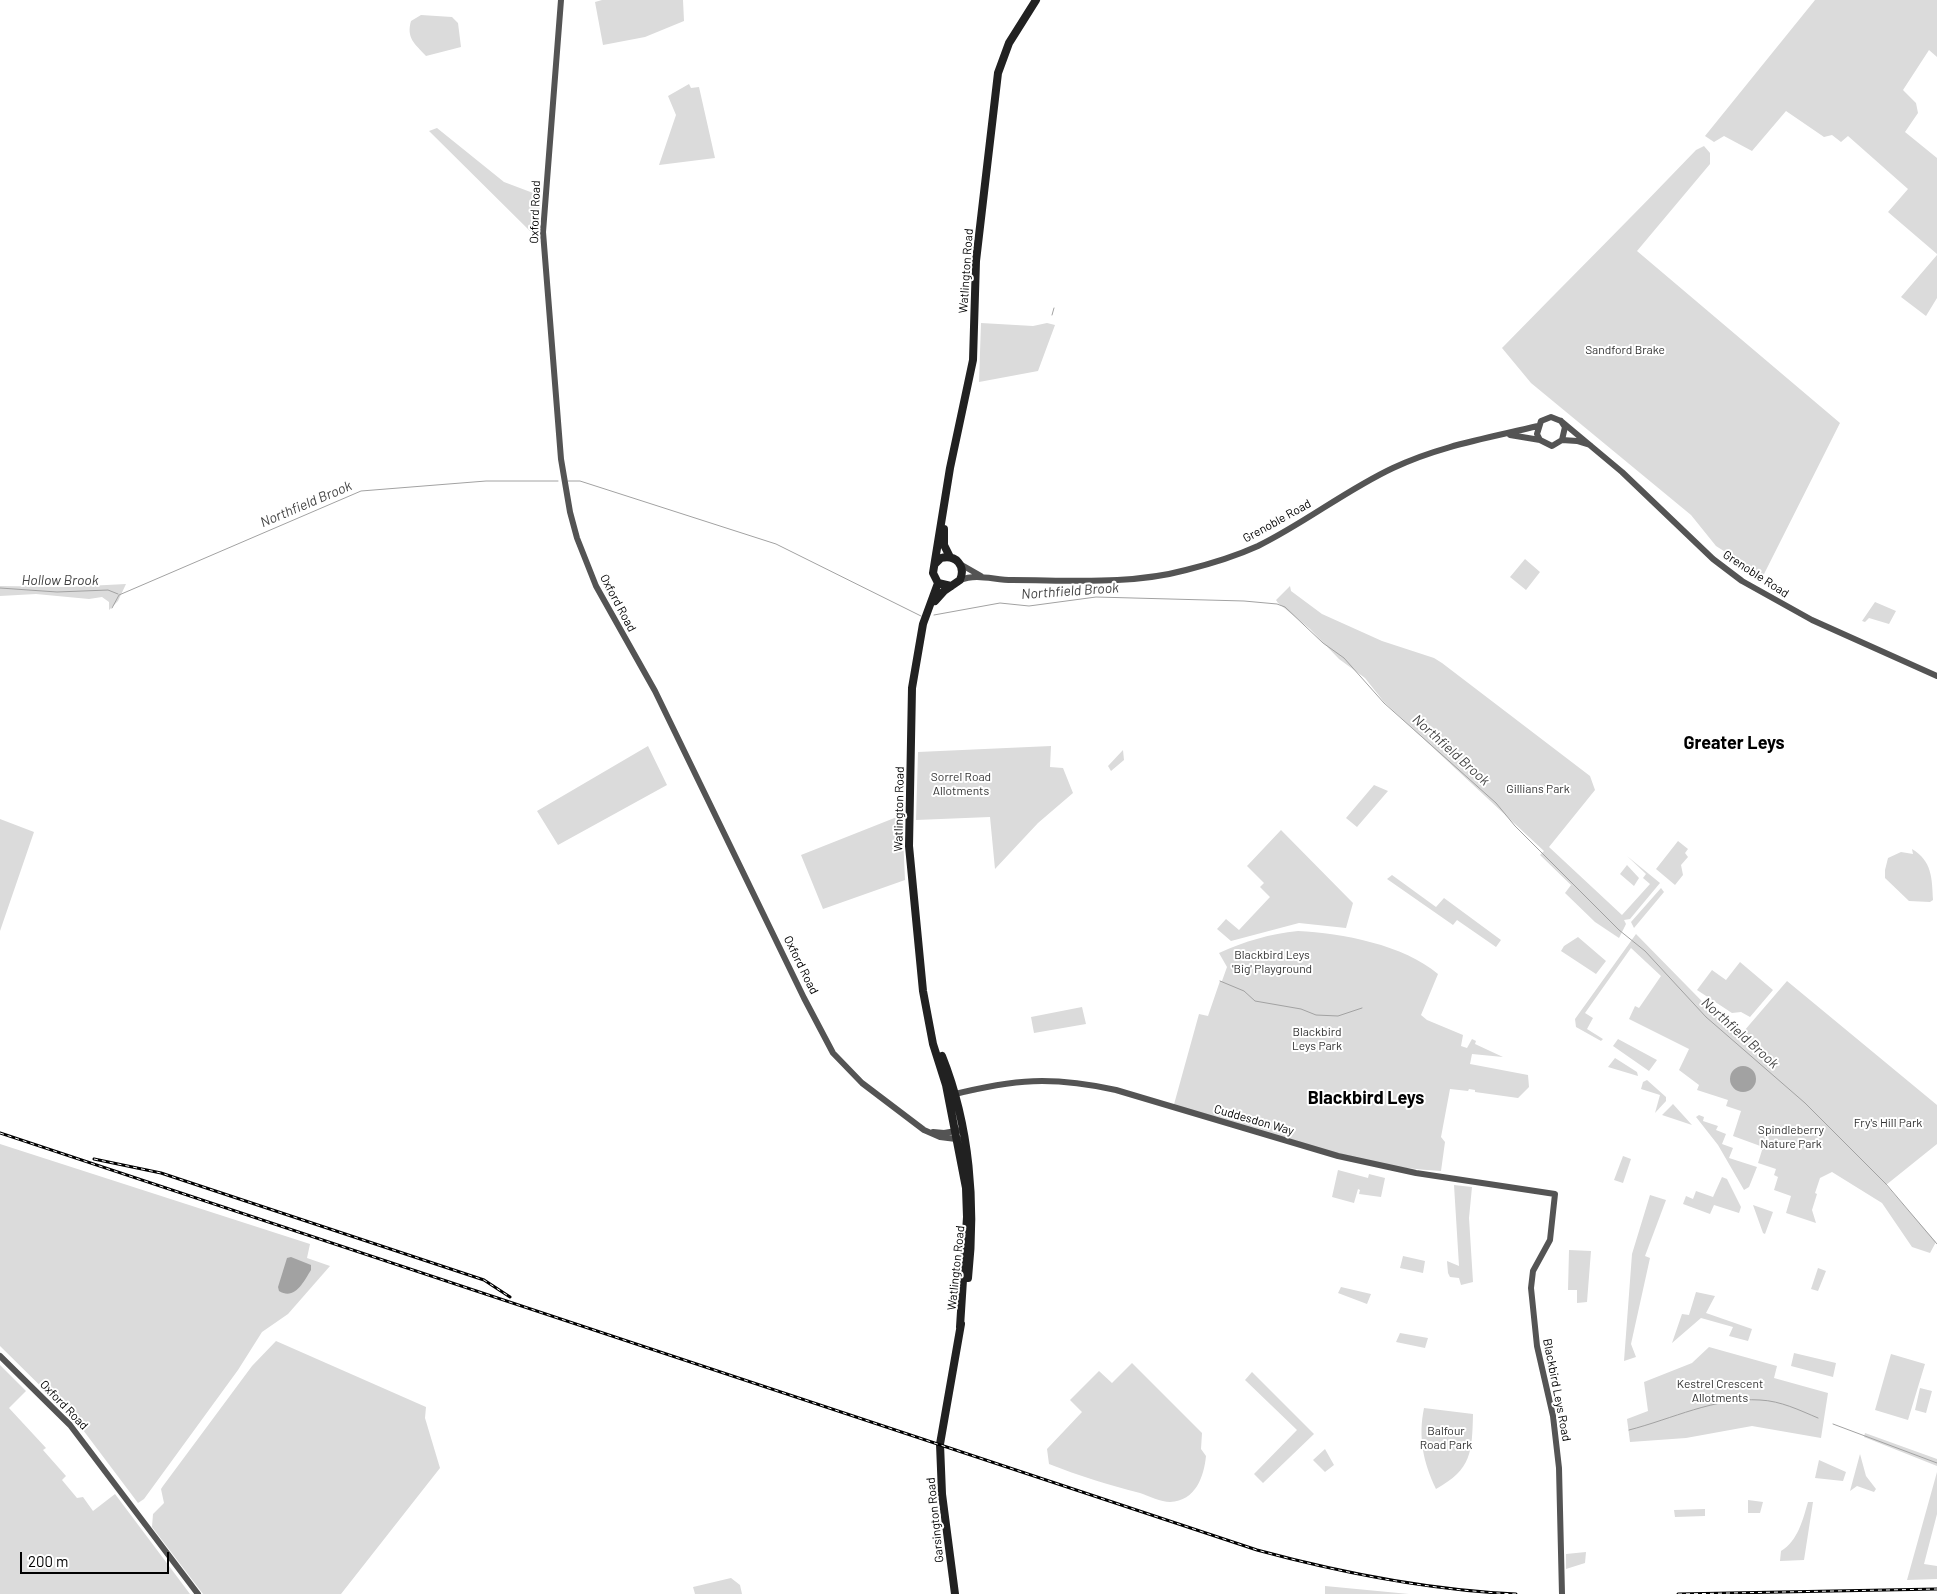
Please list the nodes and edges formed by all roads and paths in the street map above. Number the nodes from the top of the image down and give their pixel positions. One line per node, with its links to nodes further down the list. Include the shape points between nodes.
1 (561, 0): 20 (street, Oxford Road, via 543,232 561,459 577,538 596,586 655,691 824,1038 848,1070)
2 (1036, 0): 9 (main road, Watlington Road, via 1009,43 998,73 976,260 973,360)
3 (1561, 421): 4 (street, via 1546,418); 7 (street, via 1565,427); 8 (street, Grenoble Road)
4 (1538, 426): 5 (street, Grenoble Road); 6 (street)
5 (1508, 435): 6 (street, Grenoble Road); 13 (street, Grenoble Road, via 1465,442 1416,458 1368,480 1256,547 1185,571 1067,580 1007,580)
6 (1540, 440): 7 (street, via 1552,446)
7 (1562, 440): 8 (street, Grenoble Road)
8 (1591, 446): 18 (street, Grenoble Road, via 1713,559 1742,581 1818,623)
9 (946, 500): 10 (main road, Watlington Road, via 944,545); 12 (main road, Watlington Road)
10 (950, 557): 11 (main road); 12 (main road, via 941,558)
11 (960, 564): 13 (street, Grenoble Road); 14 (main road)
12 (934, 566): 15 (main road, via 933,573)
13 (983, 576): 14 (street, Grenoble Road)
14 (960, 580): 16 (main road)
15 (938, 583): 16 (main road); 17 (main road, Watlington Road)
16 (951, 586): 17 (main road, Watlington Road)
17 (927, 612): 19 (main road, Watlington Road, via 912,688 908,820 926,1007)
18 (1937, 676)
19 (952, 1095): 21 (main road, Watlington Road); 23 (street, Cuddesdon Way, via 1014,1082 1080,1083 1116,1090 1338,1156)
20 (924, 1130): 21 (street); 22 (street, Oxford Road)
21 (958, 1131): 22 (main road, Watlington Road)
22 (960, 1140): 25 (main road, Watlington Road, via 967,1209 960,1327)
23 (1555, 1194): 28 (street, Blackbird Leys Road, via 1550,1240 1533,1271 1531,1288 1537,1346 1553,1416 1559,1468)
24 (0, 1356): 26 (street, Oxford Road, via 70,1425)
25 (940, 1444): 27 (main road, Garsington Road, via 942,1494)
26 (198, 1594)
27 (955, 1594)
28 (1562, 1594)

